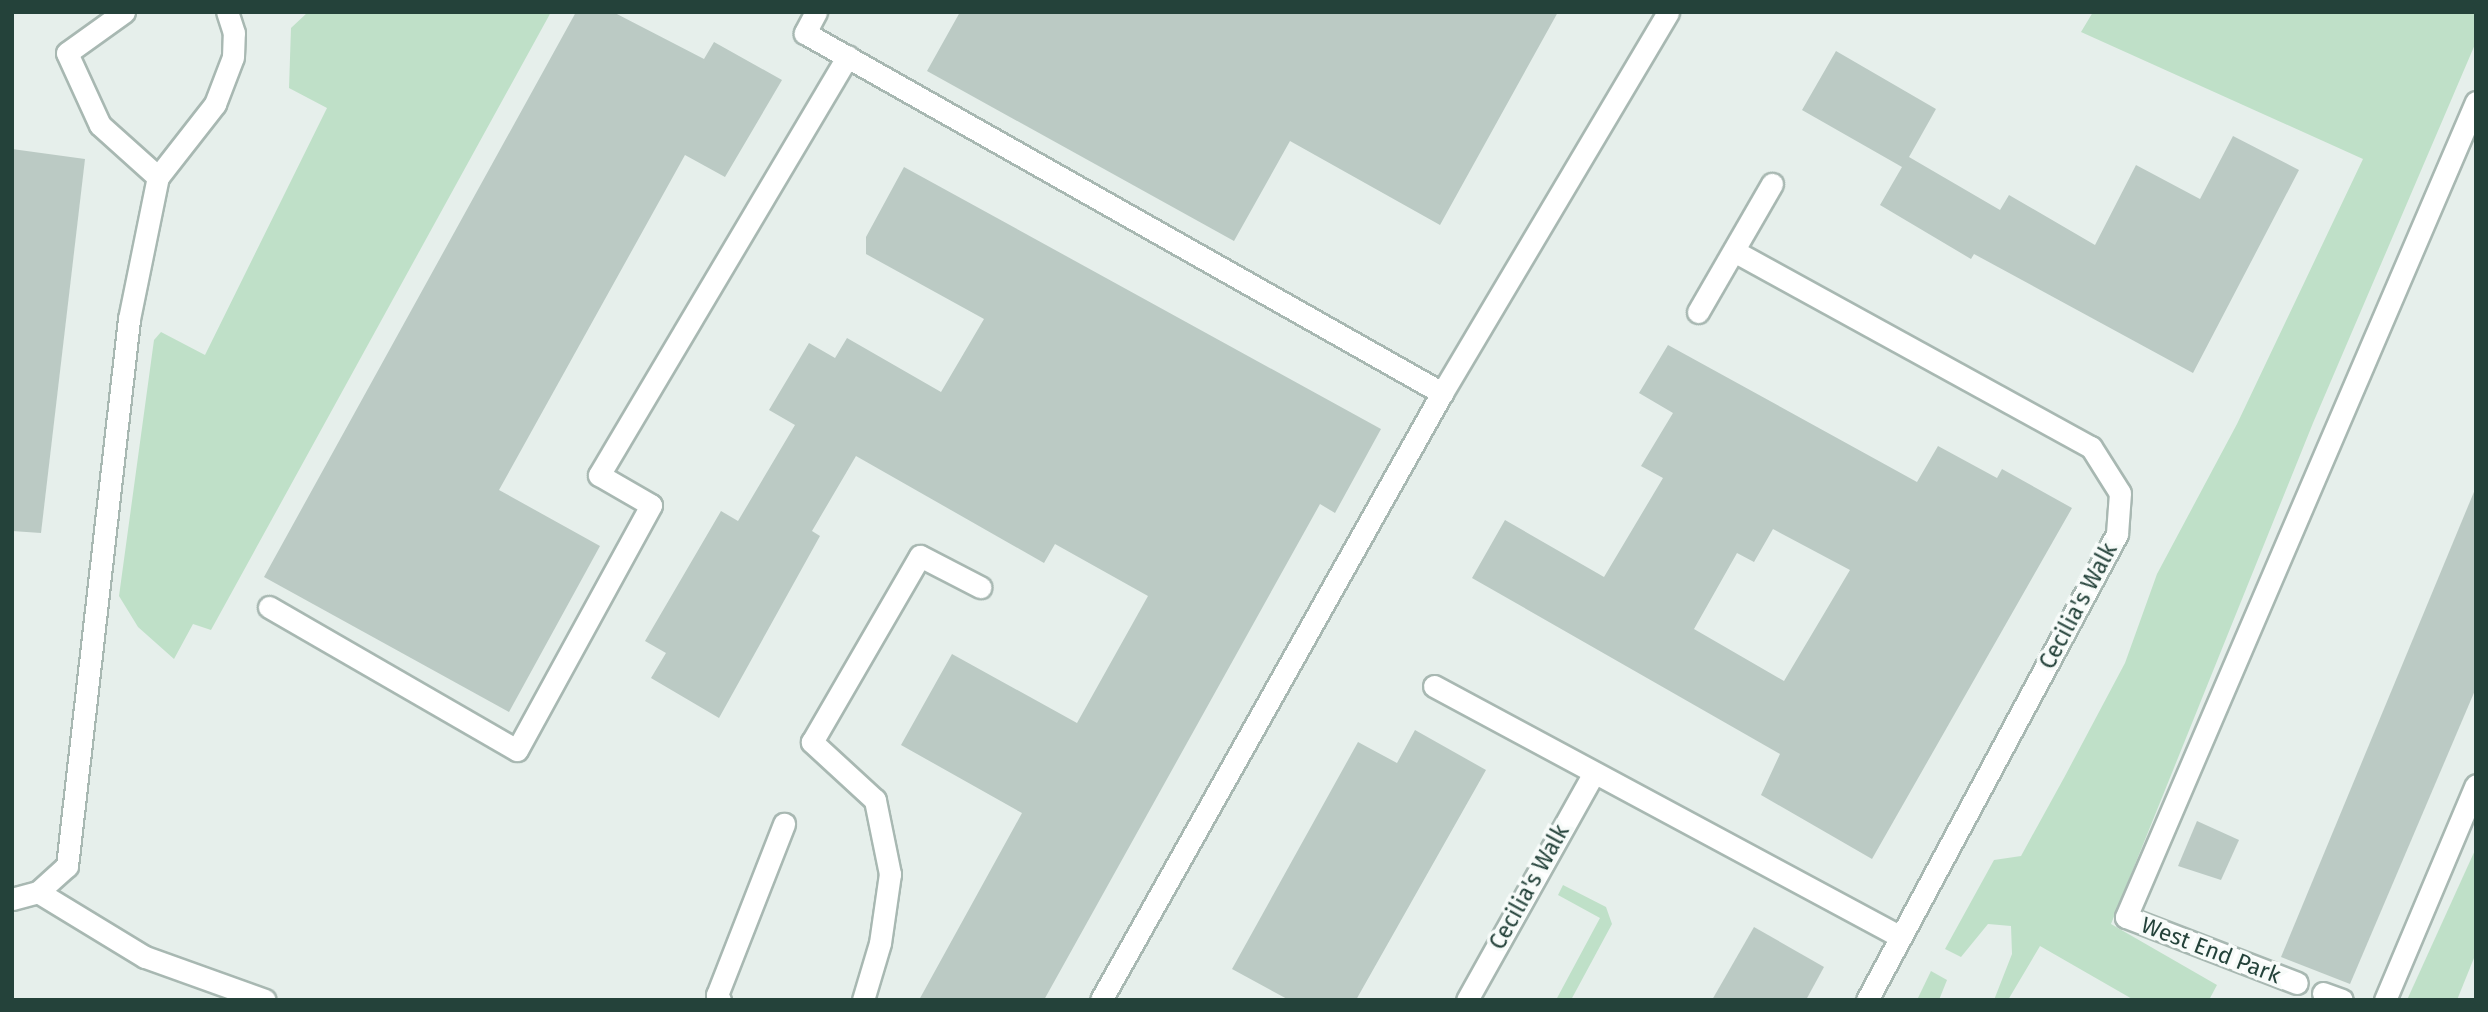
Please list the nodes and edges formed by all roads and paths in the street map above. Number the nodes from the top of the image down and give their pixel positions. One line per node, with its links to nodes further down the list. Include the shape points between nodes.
1 (124, 12): 7 (street, via 67,53 100,125)
2 (227, 12): 7 (street, via 234,33 233,57 215,104)
3 (816, 12): 5 (street, via 804,33)
4 (1668, 12): 11 (street)
5 (848, 56): 11 (street); 13 (street, via 599,475 651,505 517,750)
6 (2476, 102): 21 (street, West End Park, via 2126,917)
7 (158, 177): 18 (street, via 129,319 66,866)
8 (1772, 184): 9 (street)
9 (1734, 251): 10 (street); 20 (street, Cecilia's Walk, via 2091,447 2120,492 2117,534)
10 (1698, 312)
11 (1442, 393): 25 (street)
12 (980, 587): 24 (street, via 920,556 812,742 875,800 888,861 880,943)
13 (269, 607)
14 (1434, 686): 15 (street)
15 (1592, 775): 20 (street); 26 (street, Cecilia's Walk)
16 (2476, 785): 28 (street)
17 (784, 824): 23 (street, via 717,995)
18 (38, 891): 19 (street); 22 (street, via 145,957)
19 (12, 899)
20 (1901, 937): 27 (street, Cecilia's Walk)
21 (2297, 983)
22 (265, 1000)
23 (720, 1000)
24 (863, 1000)
25 (1101, 1000)
26 (1467, 1000)
27 (1867, 1000)
28 (2385, 1000)

